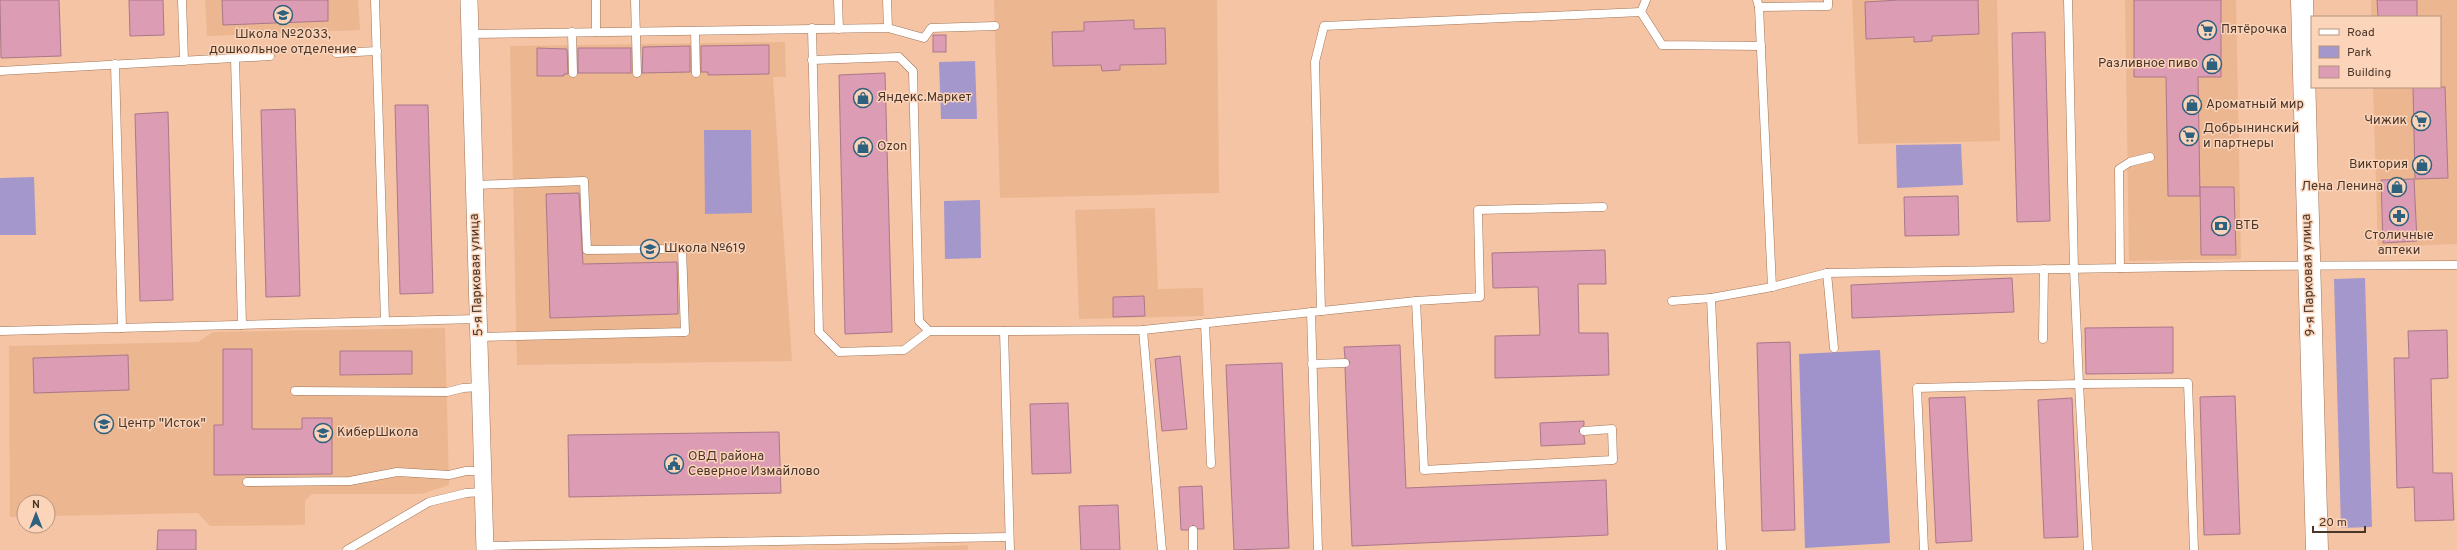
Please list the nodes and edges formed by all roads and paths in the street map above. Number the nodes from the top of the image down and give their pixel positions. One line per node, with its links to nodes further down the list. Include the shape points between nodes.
1 (182, 0): 29 (lane)
2 (375, 0): 24 (lane)
3 (469, 0): 22 (street, 5-я Парковая улица)
4 (596, 0): 20 (lane)
5 (635, 0): 21 (lane)
6 (838, 0): 17 (lane)
7 (887, 0): 16 (lane)
8 (1646, 0): 13 (lane)
9 (1828, 0): 12 (lane, via 1828,6)
10 (2068, 0): 40 (lane)
11 (2302, 0): 38 (main road, 9-я Парковая улица)
12 (1758, 3): 23 (lane)
13 (1641, 12): 23 (lane, via 1662,45); 48 (lane, via 1324,26 1315,62)
14 (995, 26): 16 (lane, via 931,28 924,38)
15 (812, 28): 17 (lane); 18 (lane); 28 (lane)
16 (888, 28): 17 (lane)
17 (838, 29)
18 (695, 31): 21 (lane); 33 (lane)
19 (572, 32): 20 (lane); 22 (lane); 34 (lane)
20 (596, 32): 21 (lane)
21 (635, 32): 32 (lane)
22 (470, 34): 36 (street, 5-я Парковая улица)
23 (1761, 46): 44 (lane)
24 (377, 51): 25 (lane); 51 (lane)
25 (336, 52)
26 (270, 56): 27 (lane)
27 (235, 58): 29 (lane); 53 (lane)
28 (812, 60): 56 (lane, via 899,58 913,71 919,321); 56 (lane, via 819,332 839,352 904,350)
29 (184, 61): 30 (lane)
30 (115, 64): 31 (lane); 54 (lane)
31 (0, 71)
32 (637, 73)
33 (696, 73)
34 (573, 74)
35 (2150, 158): 41 (lane, via 2130,162 2119,169)
36 (474, 185): 50 (street, 5-я Парковая улица); 59 (lane, via 584,181 587,250 682,249 685,332)
37 (1603, 207): 46 (lane, via 1478,210 1480,297)
38 (2309, 265): 39 (lane); 41 (lane); 84 (main road, 9-я Парковая улица)
39 (2457, 265)
40 (2074, 268): 41 (lane); 42 (lane); 64 (lane)
41 (2120, 268)
42 (2044, 269): 43 (lane); 60 (lane)
43 (1827, 273): 44 (lane); 61 (lane)
44 (1772, 287): 45 (lane)
45 (1711, 298): 47 (lane); 80 (lane)
46 (1416, 301): 48 (lane); 67 (lane, via 1424,470 1613,460 1612,429)
47 (1672, 301)
48 (1321, 311): 49 (lane)
49 (1311, 312): 52 (lane); 63 (lane)
50 (478, 319): 51 (lane); 59 (street, 5-я Парковая улица)
51 (385, 321): 53 (lane)
52 (1205, 323): 55 (lane); 68 (lane)
53 (242, 325): 54 (lane)
54 (122, 328): 58 (lane)
55 (1143, 330): 57 (lane); 77 (lane)
56 (929, 331): 57 (lane)
57 (1004, 331): 73 (lane)
58 (0, 332)
59 (479, 337): 65 (street, 5-я Парковая улица)
60 (2043, 339)
61 (1834, 348)
62 (1345, 363): 63 (lane)
63 (1312, 364): 79 (lane)
64 (2079, 384): 81 (lane, via 1917,388); 82 (lane); 83 (lane, via 2188,383)
65 (480, 387): 66 (lane, via 447,392); 69 (street, 5-я Парковая улица)
66 (295, 391)
67 (1584, 431)
68 (1211, 464)
69 (483, 471): 70 (lane, via 449,475 397,472 350,481); 71 (street, 5-я Парковая улица)
70 (247, 482)
71 (484, 492): 74 (street, 5-я Парковая улица); 75 (lane, via 466,493 429,502)
72 (1193, 530): 78 (lane)
73 (1009, 537): 74 (lane); 76 (lane)
74 (485, 548)
75 (347, 550)
76 (1010, 550)
77 (1162, 550)
78 (1193, 550)
79 (1318, 550)
80 (1722, 550)
81 (1924, 550)
82 (2088, 550)
83 (2194, 550)
84 (2317, 550)

